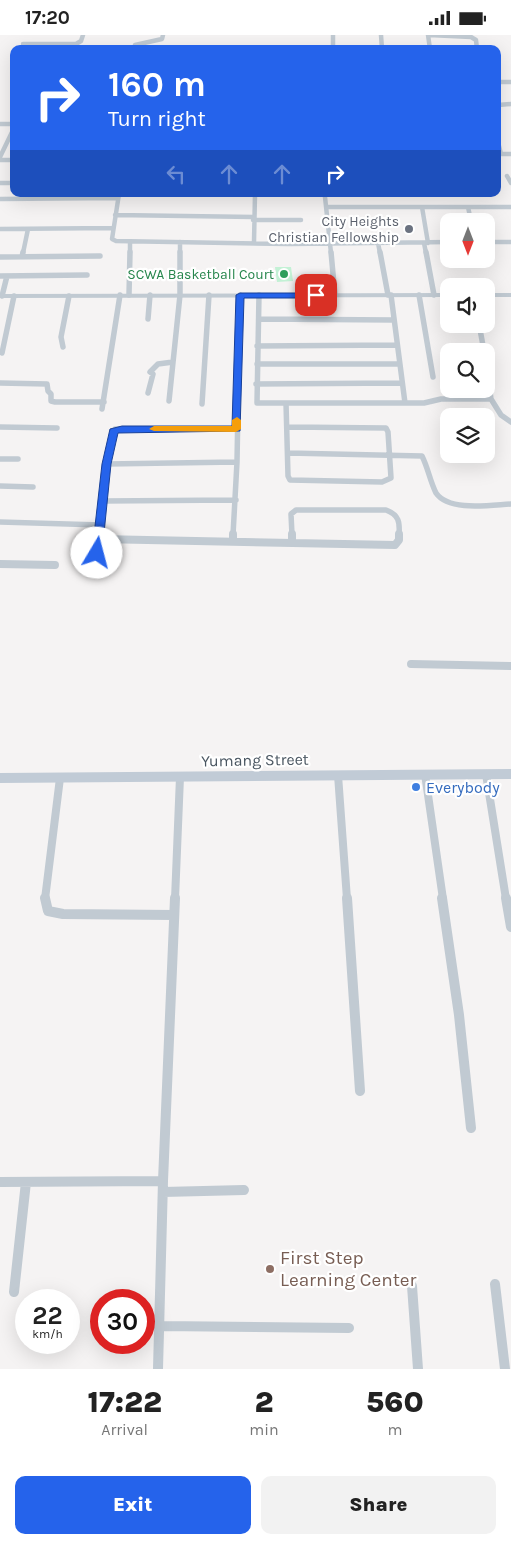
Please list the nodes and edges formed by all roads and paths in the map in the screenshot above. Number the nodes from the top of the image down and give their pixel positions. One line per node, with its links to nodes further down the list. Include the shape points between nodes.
1 (83, 35): 5 (street, via 76,43)
2 (163, 35): 6 (street, via 161,40)
3 (428, 35): 4 (street)
4 (475, 37)
5 (22, 44)
6 (135, 45)
7 (10, 137): 8 (street)
8 (0, 159)
9 (506, 176): 10 (street)
10 (511, 183)
11 (79, 197): 15 (street)
12 (118, 197): 21 (street)
13 (255, 197): 22 (street)
14 (325, 197): 16 (street)
15 (0, 199)
16 (326, 207): 17 (street); 30 (street)
17 (422, 207): 18 (street); 35 (street)
18 (468, 207): 19 (street); 20 (street)
19 (511, 207)
20 (469, 213)
21 (116, 215): 22 (street); 24 (street)
22 (253, 219): 23 (street); 29 (street)
23 (301, 221)
24 (112, 228): 26 (street); 27 (street, via 114,241)
25 (0, 229): 26 (street)
26 (28, 229): 38 (street)
27 (130, 242): 28 (street); 43 (street)
28 (180, 242): 29 (street); 45 (street)
29 (254, 242): 30 (street)
30 (329, 242): 34 (street); 49 (street)
31 (440, 242): 35 (street)
32 (495, 242): 33 (street)
33 (511, 242)
34 (378, 243): 35 (street); 50 (street)
35 (426, 243): 52 (street)
36 (100, 256): 38 (street)
37 (0, 257): 38 (street)
38 (22, 257)
39 (87, 275): 41 (street)
40 (0, 276): 41 (street)
41 (7, 276): 56 (street)
42 (120, 295): 43 (street); 58 (street); 70 (street, via 103,405 51,401 46,384)
43 (129, 295): 44 (street)
44 (150, 295): 45 (street); 59 (street)
45 (180, 295): 46 (street); 66 (street)
46 (209, 295): 47 (street); 78 (street)
47 (240, 295): 48 (street); 83 (street)
48 (259, 295): 49 (street); 60 (street)
49 (335, 295): 50 (street)
50 (390, 295): 51 (street); 61 (street)
51 (418, 295): 52 (street); 69 (street)
52 (434, 295): 53 (street)
53 (440, 295)
54 (495, 295): 55 (street)
55 (511, 295)
56 (1, 296): 57 (street)
57 (14, 296): 58 (street); 65 (street)
58 (69, 296): 64 (street, via 61,337)
59 (148, 319)
60 (259, 319): 61 (street); 63 (street)
61 (394, 320): 62 (street)
62 (398, 345): 63 (street); 68 (street)
63 (257, 346): 67 (street)
64 (63, 347)
65 (2, 353)
66 (173, 362): 73 (street, via 158,364 150,372 153,375); 75 (street)
67 (257, 364): 68 (street); 72 (street)
68 (399, 364): 71 (street)
69 (433, 377)
70 (0, 383)
71 (402, 383): 72 (street); 77 (street)
72 (256, 384): 76 (street, via 257,403)
73 (148, 393)
74 (491, 399): 77 (street); 79 (street, via 501,415)
75 (169, 401)
76 (286, 403): 77 (street); 81 (street)
77 (405, 403)
78 (202, 404)
79 (511, 422)
80 (0, 427): 82 (street)
81 (288, 427): 84 (street); 85 (street, via 386,428)
82 (57, 428)
83 (236, 429): 88 (street); 89 (street, via 115,429)
84 (288, 453): 85 (street); 85 (street, via 288,479 297,481 386,481 391,476)
85 (390, 455): 94 (street, via 422,456 438,496 448,503)
86 (0, 459): 87 (street)
87 (18, 459)
88 (237, 462): 89 (street); 92 (street)
89 (107, 464): 93 (street)
90 (0, 486): 91 (street)
91 (34, 487)
92 (236, 500): 93 (street); 98 (street)
93 (103, 501): 96 (street)
94 (511, 505)
95 (0, 522): 96 (street)
96 (101, 525): 97 (street)
97 (99, 539): 98 (street); 100 (street)
98 (233, 541): 99 (street)
99 (292, 543): 99 (street, via 291,514 296,510 386,510 394,513 400,523 399,540 395,545)
100 (97, 553)
101 (0, 564): 102 (street)
102 (55, 565)
103 (411, 664): 104 (street)
104 (511, 666)
105 (426, 774): 106 (main road, Yumang Street); 107 (main road, Yumang Street); 115 (street)
106 (486, 774): 108 (main road, Yumang Street); 113 (street)
107 (338, 775): 109 (main road, Yumang Street); 114 (street)
108 (511, 775)
109 (180, 777): 111 (main road, Yumang Street); 112 (street)
110 (0, 778): 111 (main road, Yumang Street)
111 (60, 778): 112 (street, via 45,901 48,911 63,915)
112 (174, 915): 116 (street)
113 (511, 927)
114 (360, 1091)
115 (471, 1127)
116 (163, 1181): 118 (street); 120 (street)
117 (0, 1182): 118 (street)
118 (26, 1182): 123 (street)
119 (244, 1191): 120 (street)
120 (163, 1192): 124 (street)
121 (495, 1284): 128 (street)
122 (412, 1286): 127 (street)
123 (14, 1292)
124 (160, 1326): 125 (street); 126 (street)
125 (349, 1328)
126 (158, 1369)
127 (418, 1369)
128 (505, 1369)

